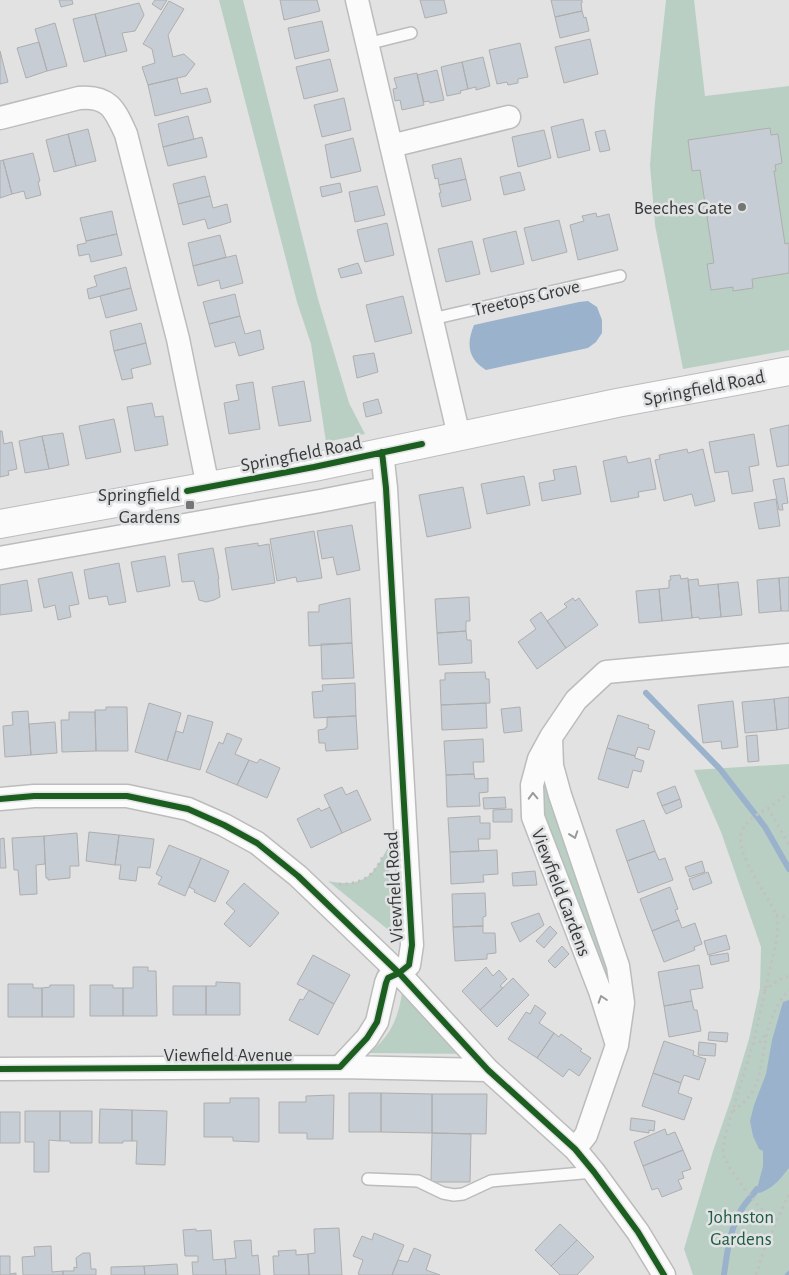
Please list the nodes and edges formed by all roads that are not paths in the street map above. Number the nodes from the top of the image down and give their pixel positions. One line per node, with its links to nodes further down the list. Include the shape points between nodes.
1 (357, 0): 3 (street)
2 (411, 33): 3 (lane)
3 (367, 44): 6 (street)
4 (509, 117): 6 (street)
5 (0, 118): 12 (street, via 90,97 106,102 115,110 126,134 178,339)
6 (391, 146): 8 (street)
7 (620, 276): 8 (lane, Treetops Grove)
8 (432, 318): 10 (street)
9 (789, 371): 10 (street, Springfield Road)
10 (459, 436): 11 (street, Springfield Road)
11 (382, 452): 12 (street, Springfield Road); 13 (street, Viewfield Road)
12 (208, 487): 14 (street, Springfield Road)
13 (386, 488): 15 (street); 19 (street, Viewfield Road, via 412,945 409,965)
14 (0, 524)
15 (0, 558)
16 (789, 655): 17 (street, Viewfield Gardens, via 606,672 576,700)
17 (551, 737): 20 (street, Viewfield Gardens, one-way to 20, via 552,766 560,795 618,966 623,1003); 20 (street, Viewfield Gardens, one-way to 17, via 600,991 533,818 532,785 539,758)
18 (0, 799): 19 (street, via 127,796 188,809 257,843 298,876)
19 (399, 973): 21 (street, via 388,978 377,1022); 23 (street)
20 (617, 1045): 24 (street, Viewfield Gardens, via 586,1135)
21 (340, 1068): 22 (street, Viewfield Avenue); 23 (street, Viewfield Avenue)
22 (0, 1069)
23 (488, 1070): 24 (street)
24 (575, 1149): 25 (street)
25 (594, 1172): 26 (lane, via 491,1180 454,1195 418,1181); 27 (street, via 638,1232)
26 (368, 1179)
27 (664, 1275)

